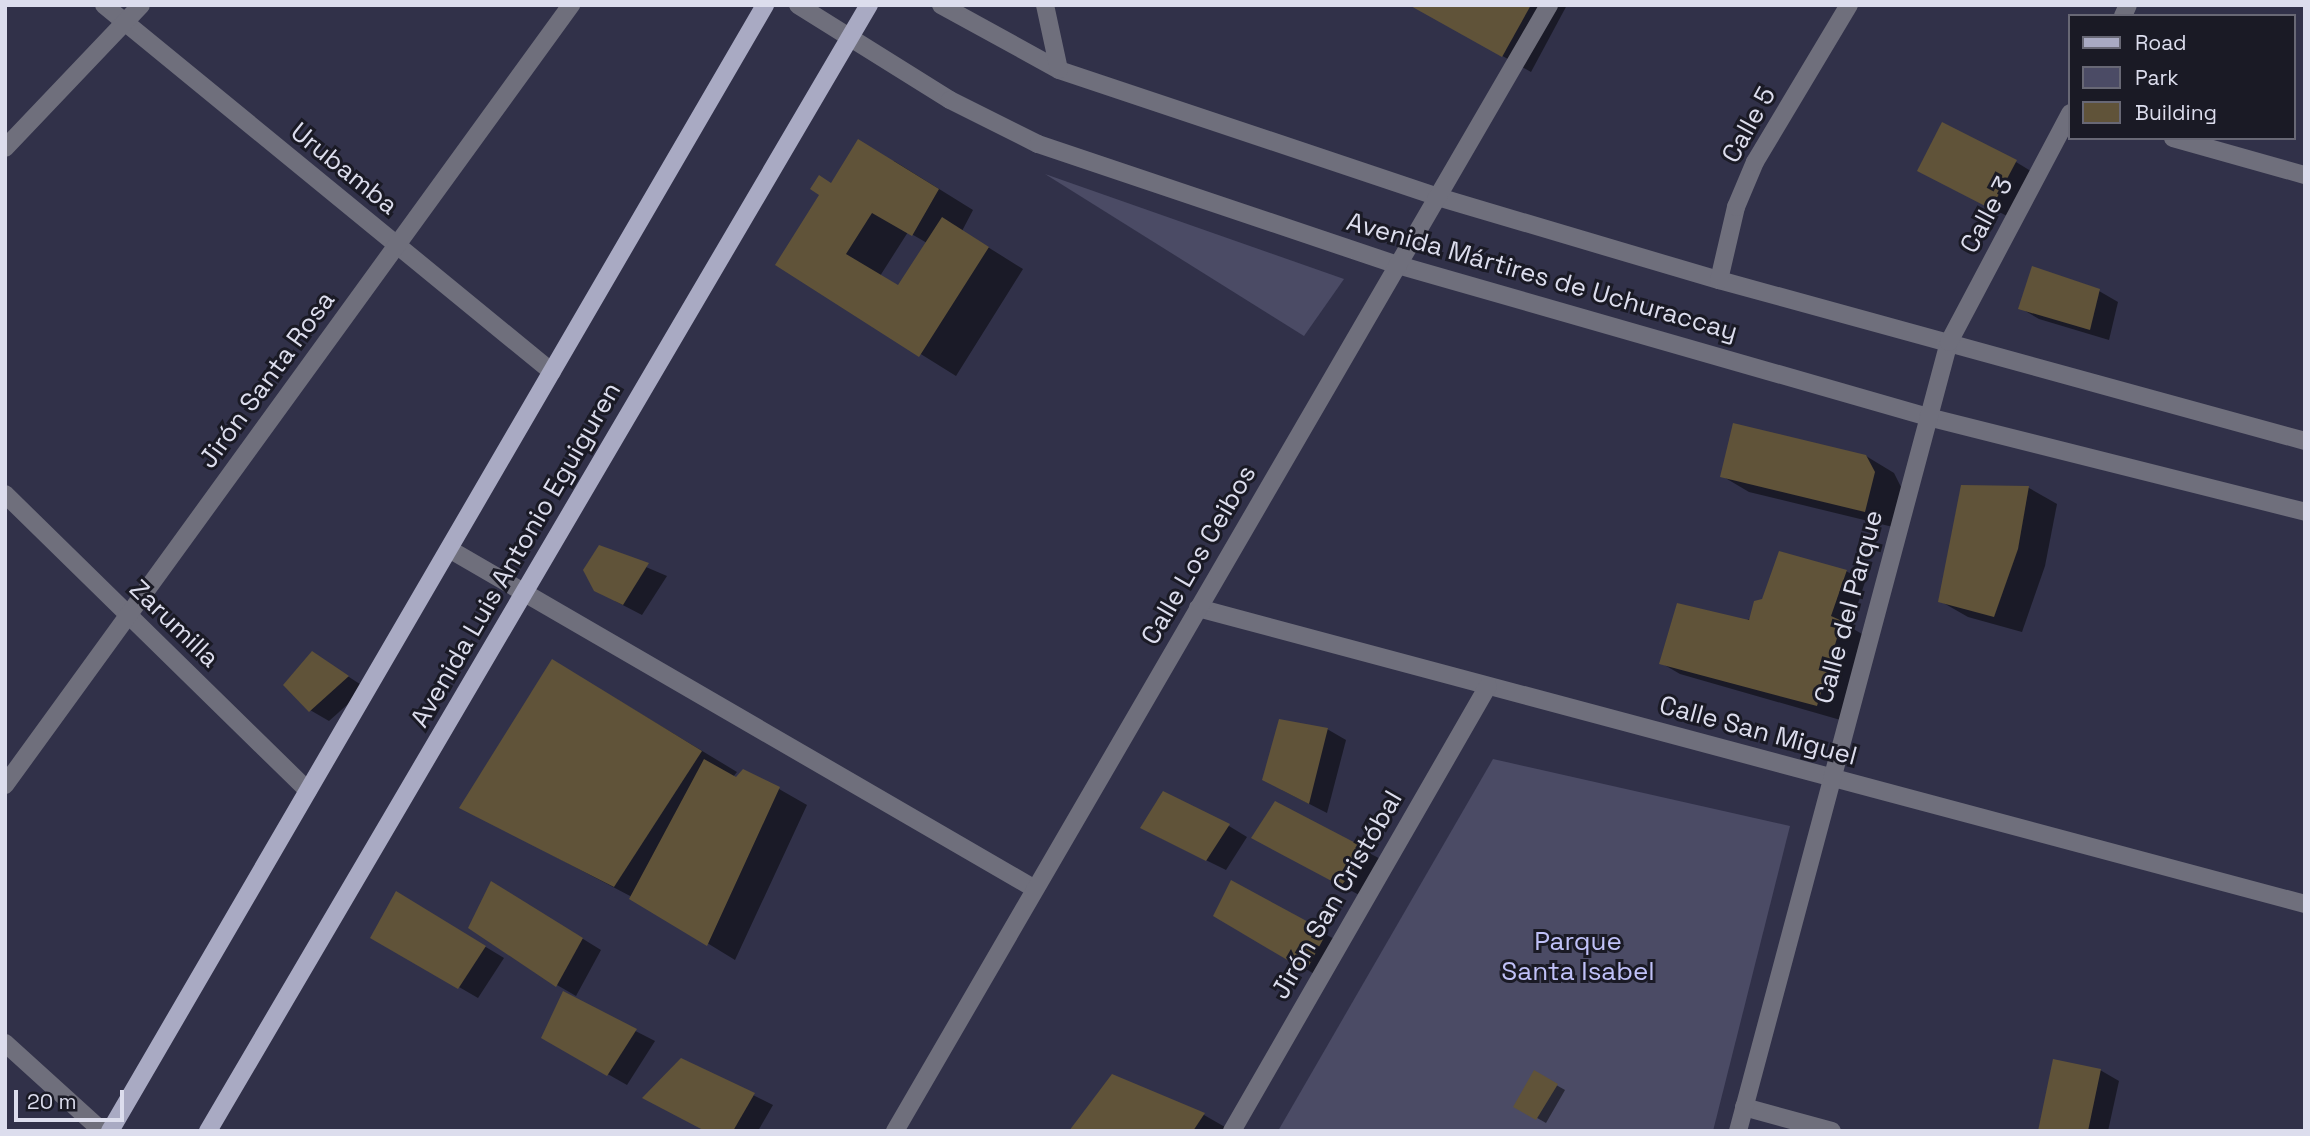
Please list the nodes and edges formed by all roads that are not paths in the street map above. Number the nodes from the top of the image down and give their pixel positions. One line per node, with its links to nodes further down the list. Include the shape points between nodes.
1 (104, 5): 11 (street, Urubamba)
2 (141, 5): 11 (street)
3 (571, 5): 19 (street, Jirón Santa Rosa)
4 (765, 5): 23 (main road)
5 (798, 5): 12 (street, Avenida Mártires de Uchuraccay)
6 (869, 5): 12 (main road, Avenida Luis Antonio Eguiguren)
7 (942, 5): 13 (street, Avenida Mártires de Uchuraccay)
8 (1045, 5): 13 (street)
9 (1549, 5): 18 (street, Calle Los Ceibos)
10 (1849, 5): 21 (street, Calle 5, via 1755,162 1736,207)
11 (124, 23): 16 (street); 19 (street, Urubamba)
12 (849, 38): 20 (street, Avenida Mártires de Uchuraccay, via 950,100 1038,144); 29 (main road, Avenida Luis Antonio Eguiguren)
13 (1059, 70): 18 (street, Avenida Mártires de Uchuraccay)
14 (2068, 117): 22 (street, Calle 3)
15 (2180, 140): 17 (street)
16 (5, 148)
17 (2305, 175)
18 (1437, 197): 20 (street, Calle Los Ceibos); 21 (street, Avenida Mártires de Uchuraccay)
19 (396, 246): 23 (street, Urubamba); 31 (street, Jirón Santa Rosa)
20 (1398, 265): 24 (street, Avenida Mártires de Uchuraccay); 30 (street, Calle Los Ceibos)
21 (1719, 280): 22 (street, Avenida Mártires de Uchuraccay)
22 (1949, 342): 24 (street, Calle del Parque); 25 (street, Avenida Mártires de Uchuraccay)
23 (552, 372): 28 (main road)
24 (1928, 417): 27 (street, Avenida Mártires de Uchuraccay); 33 (street, Calle del Parque)
25 (2305, 441)
26 (5, 494): 31 (street, Zarumilla)
27 (2305, 512)
28 (449, 549): 29 (street); 35 (main road)
29 (524, 594): 36 (street); 43 (main road, Avenida Luis Antonio Eguiguren)
30 (1198, 608): 32 (street, Calle San Miguel); 36 (street, Calle Los Ceibos)
31 (127, 617): 34 (street, Jirón Santa Rosa); 35 (street, Zarumilla)
32 (1488, 686): 33 (street, Calle San Miguel); 44 (street, Jirón San Cristóbal)
33 (1830, 777): 37 (street, Calle San Miguel); 39 (street, Calle del Parque)
34 (5, 785)
35 (308, 791): 42 (main road)
36 (1035, 889): 40 (street, Calle Los Ceibos)
37 (2305, 904)
38 (5, 1043): 41 (street)
39 (1744, 1107): 45 (street, Calle del Parque); 46 (street)
40 (896, 1130)
41 (102, 1131)
42 (110, 1131)
43 (208, 1131)
44 (1232, 1131)
45 (1738, 1131)
46 (1832, 1131)

